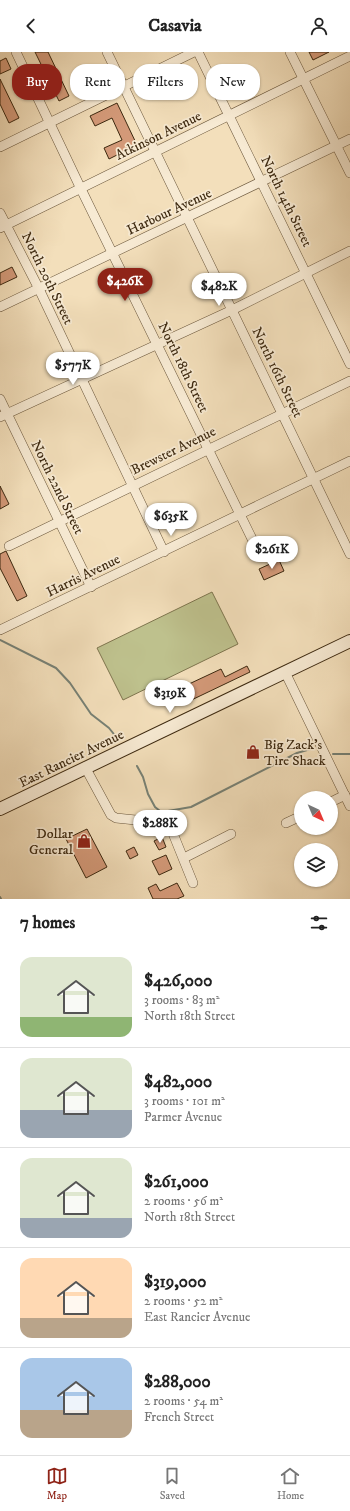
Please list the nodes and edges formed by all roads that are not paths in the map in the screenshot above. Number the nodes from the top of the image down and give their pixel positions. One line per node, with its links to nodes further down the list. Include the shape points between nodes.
1 (16, 52): 13 (street, North 18th Street)
2 (107, 52): 7 (street, North 16th Street)
3 (194, 52): 9 (street)
4 (198, 52): 12 (street, North 14th Street)
5 (290, 52): 8 (street)
6 (350, 56): 8 (street, Atkinson Avenue)
7 (112, 64)
8 (303, 79): 12 (street, Atkinson Avenue); 15 (street)
9 (125, 86)
10 (125, 91): 17 (street, North 16th Street)
11 (97, 100): 13 (street)
12 (229, 116): 17 (street, Atkinson Avenue); 19 (street, North 14th Street)
13 (50, 123): 16 (street); 20 (street, North 18th Street)
14 (350, 139): 15 (street, Harbour Avenue)
15 (337, 146): 18 (street); 19 (street, Harbour Avenue)
16 (0, 147)
17 (156, 151): 20 (street, Atkinson Avenue); 22 (street, North 16th Street)
18 (350, 173)
19 (262, 182): 22 (street, Harbour Avenue); 26 (street, North 14th Street)
20 (81, 189): 23 (street, Atkinson Avenue); 25 (street, North 18th Street)
21 (0, 213): 23 (street, North 20th Street)
22 (188, 218): 25 (street, Harbour Avenue); 29 (street, North 16th Street)
23 (3, 227): 27 (street, North 20th Street)
24 (350, 251): 26 (street)
25 (112, 253): 27 (street, Harbour Avenue); 30 (street, North 18th Street)
26 (306, 273): 29 (street); 31 (street, North 14th Street)
27 (39, 289): 28 (street, Harbour Avenue); 32 (street, North 20th Street)
28 (0, 308)
29 (232, 310): 30 (street); 35 (street, North 16th Street)
30 (157, 345): 32 (street); 37 (street, North 18th Street)
31 (350, 364)
32 (82, 380): 36 (street); 40 (street, North 20th Street)
33 (350, 380): 35 (street, Brewster Avenue)
34 (0, 399): 36 (street, North 22nd Street)
35 (282, 414): 37 (street, Brewster Avenue); 39 (street, North 16th Street)
36 (3, 415): 42 (street, North 22nd Street)
37 (208, 449): 40 (street, Brewster Avenue); 41 (street, North 18th Street)
38 (350, 462): 39 (street, Harris Avenue)
39 (314, 479): 41 (street, Harris Avenue); 46 (street, North 16th Street)
40 (133, 486): 42 (street, Brewster Avenue); 45 (street, North 20th Street)
41 (240, 514): 43 (street, North 18th Street); 45 (street, Harris Avenue)
42 (59, 521): 44 (street, Brewster Avenue); 47 (street, North 22nd Street)
43 (254, 542)
44 (9, 546)
45 (164, 552): 47 (street, Harris Avenue)
46 (350, 554)
47 (91, 587): 48 (street, Harris Avenue)
48 (0, 630)
49 (350, 641): 50 (main road, East Rancier Avenue)
50 (285, 672): 51 (main road, East Rancier Avenue); 52 (street)
51 (85, 767): 55 (main road, East Rancier Avenue); 59 (street, via 111,815 116,818 165,823 170,826)
52 (345, 795): 53 (street); 54 (street)
53 (338, 798)
54 (350, 806)
55 (0, 809)
56 (294, 819): 57 (street)
57 (286, 823)
58 (232, 834): 59 (street)
59 (184, 858): 60 (street)
60 (193, 883)

